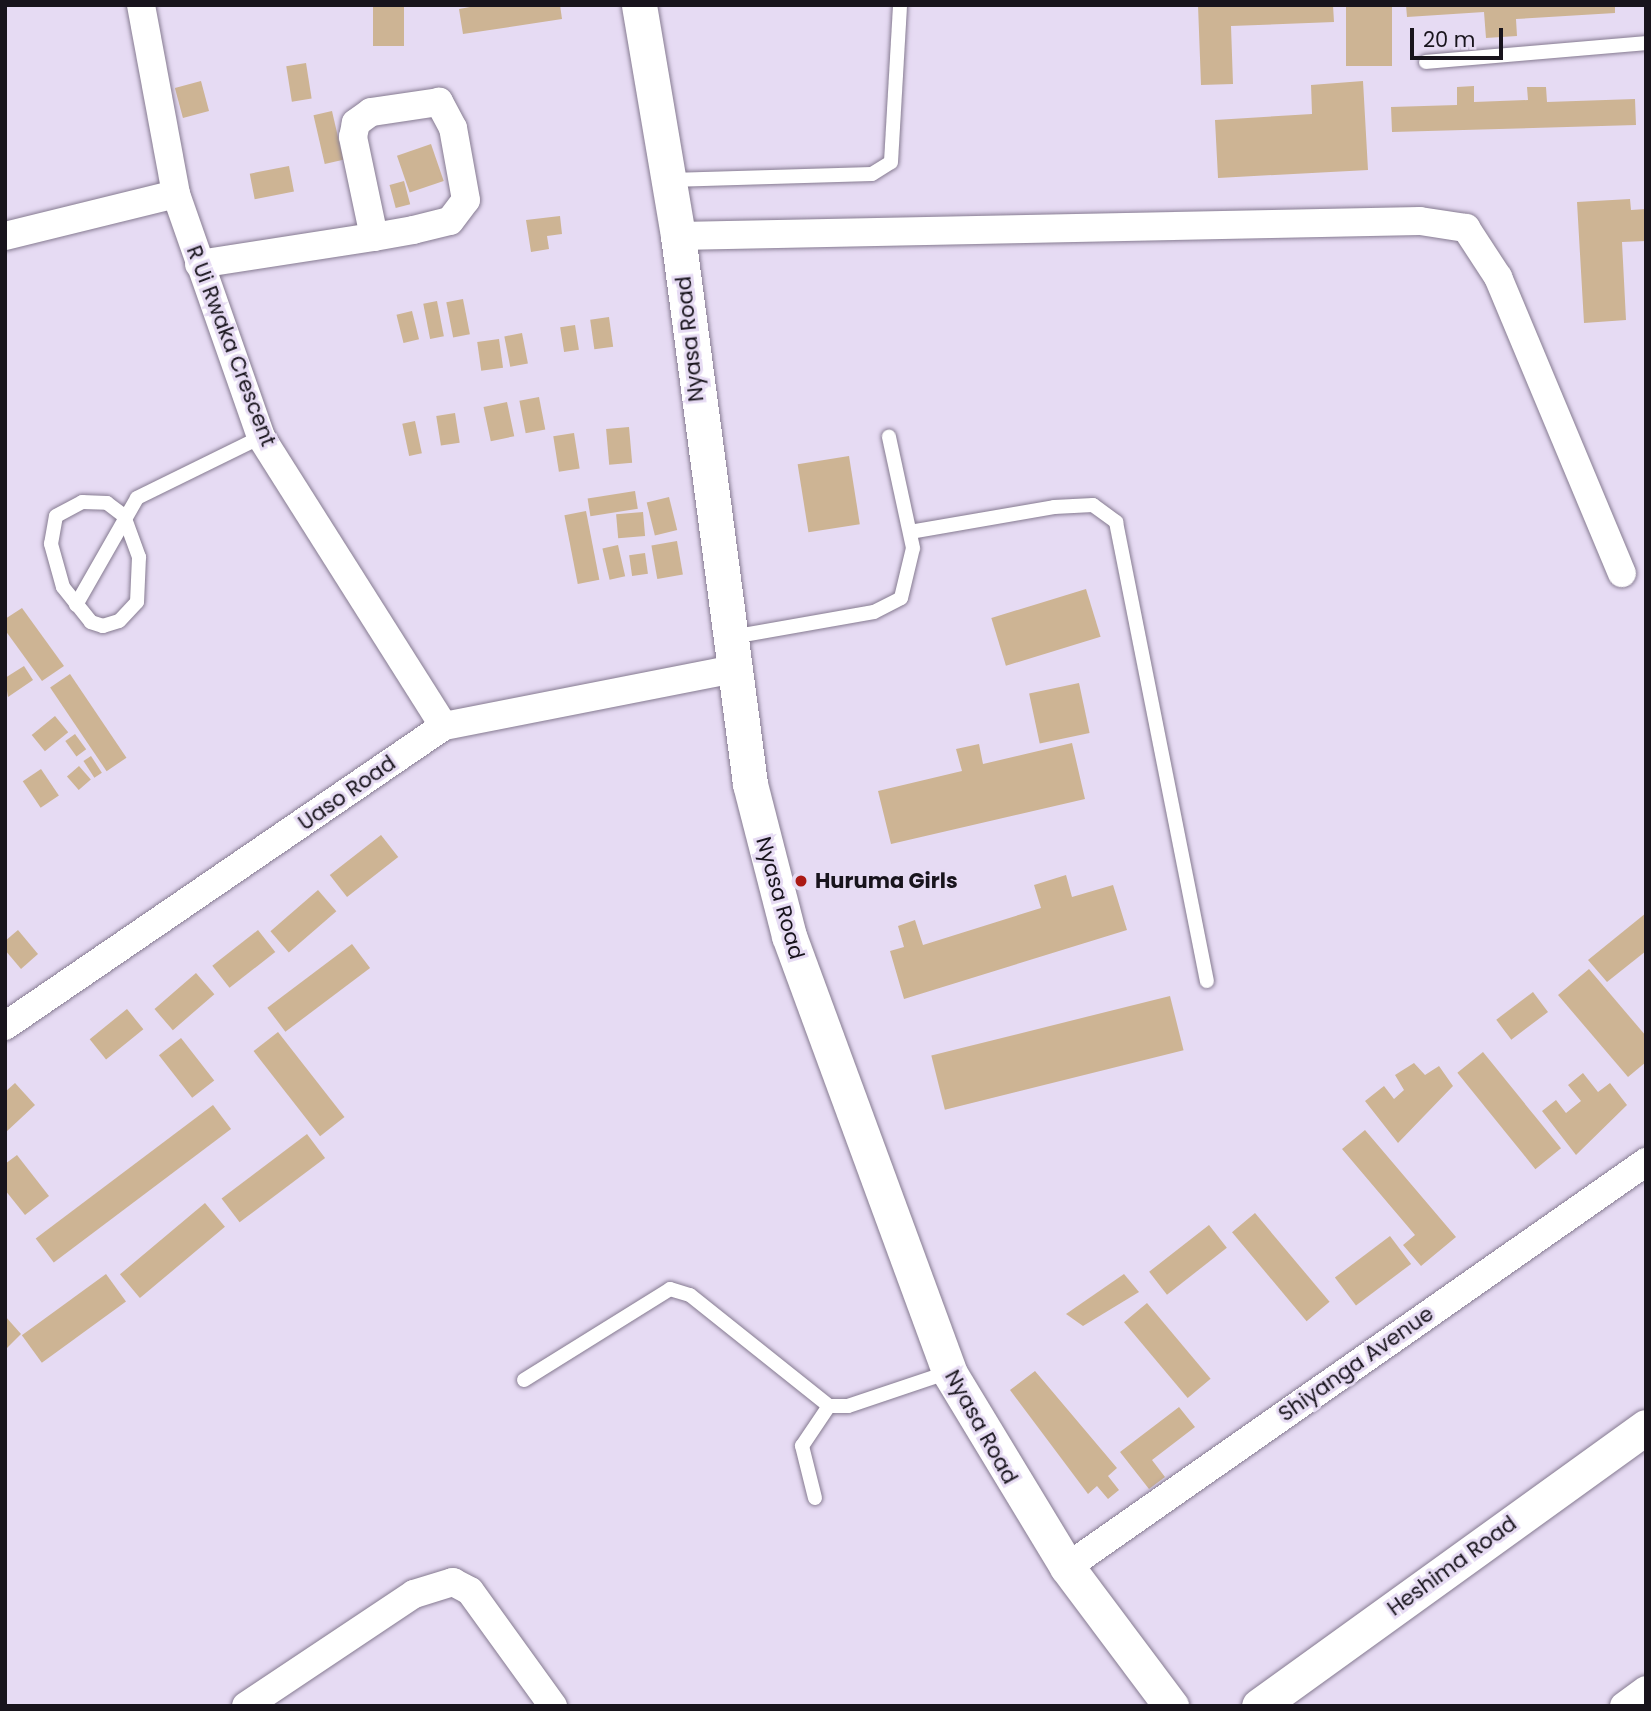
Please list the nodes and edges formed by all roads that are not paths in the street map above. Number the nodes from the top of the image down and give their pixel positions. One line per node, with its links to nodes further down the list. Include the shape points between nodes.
1 (141, 5): 7 (street, R Ui Rwaka Crescent)
2 (639, 5): 6 (street, Nyasa Road)
3 (900, 5): 6 (lane, via 891,162 872,174)
4 (1646, 43): 5 (lane)
5 (1426, 62)
6 (668, 180): 9 (street, Nyasa Road)
7 (176, 194): 8 (street); 11 (street, R Ui Rwaka Crescent)
8 (5, 236)
9 (678, 236): 16 (street, via 1420,221 1466,228 1498,277); 18 (street, Nyasa Road)
10 (374, 237): 10 (street, via 353,137 356,123 371,112 439,102 453,128 466,200 461,213 450,221); 11 (street)
11 (199, 264): 12 (street, R Ui Rwaka Crescent)
12 (261, 437): 14 (lane, via 147,491); 19 (street, R Ui Rwaka Crescent)
13 (889, 437): 15 (lane)
14 (124, 516): 17 (lane); 17 (lane, via 139,557 137,602 119,621 103,626); 17 (lane, via 107,503 82,502 56,516 50,527 58,576)
15 (910, 532): 18 (lane, via 908,585 889,608); 20 (lane, via 1054,507 1093,505 1116,522)
16 (1622, 573)
17 (76, 605)
18 (732, 653): 19 (street, Uaso Road); 23 (street, Nyasa Road, via 750,784 789,936)
19 (444, 726): 21 (street, Uaso Road)
20 (1207, 981)
21 (5, 1026)
22 (1646, 1162): 28 (street, Shiyanga Avenue)
23 (949, 1372): 25 (lane, via 848,1406); 28 (street, Nyasa Road)
24 (524, 1380): 25 (lane, via 653,1296 676,1289)
25 (828, 1406): 27 (lane, via 803,1446)
26 (1646, 1427): 33 (street, Heshima Road)
27 (815, 1498)
28 (1067, 1567): 32 (street, Nyasa Road)
29 (1646, 1690): 34 (street)
30 (246, 1706): 31 (street, via 414,1594 453,1582 470,1591)
31 (553, 1706)
32 (1171, 1706)
33 (1259, 1706)
34 (1624, 1706)

